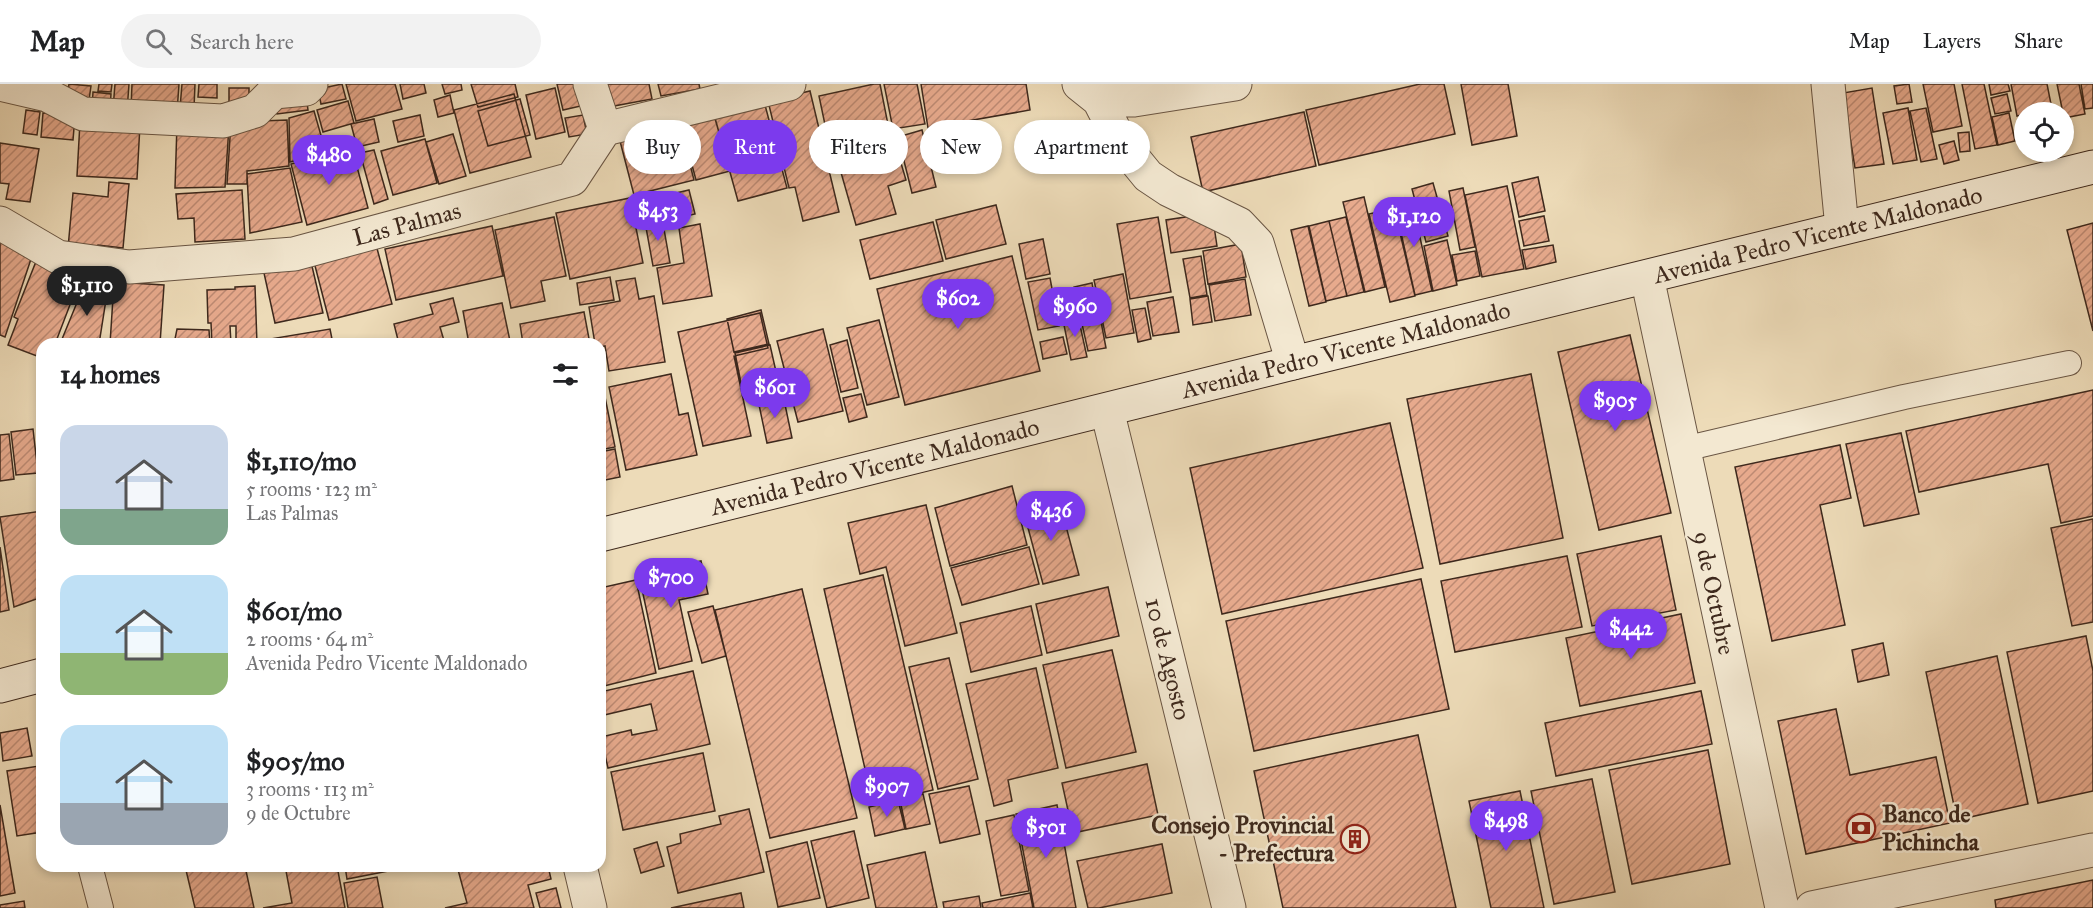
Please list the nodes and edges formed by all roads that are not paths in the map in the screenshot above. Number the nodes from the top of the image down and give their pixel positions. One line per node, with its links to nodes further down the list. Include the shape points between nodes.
1 (0, 84): 7 (street)
2 (311, 84): 7 (street, via 306,89 274,92 255,111 223,121 83,114)
3 (590, 84): 10 (street)
4 (789, 84): 10 (street)
5 (1235, 84): 8 (street)
6 (1828, 84): 13 (street)
7 (47, 89)
8 (1160, 90): 9 (street, via 1134,100)
9 (1089, 92): 15 (street, via 1148,176 1239,224 1257,243)
10 (605, 129): 12 (street, Las Palmas, via 572,179 294,254 129,267 58,257)
11 (2093, 167): 13 (street, Avenida Pedro Vicente Maldonado)
12 (0, 223)
13 (1842, 228): 14 (street, Avenida Pedro Vicente Maldonado)
14 (1647, 277): 15 (street, Avenida Pedro Vicente Maldonado); 18 (street, 9 de Octubre)
15 (1293, 363): 17 (street, Avenida Pedro Vicente Maldonado)
16 (2069, 363): 18 (lane)
17 (1107, 410): 19 (street, Avenida Pedro Vicente Maldonado); 27 (street, 10 de Agosto)
18 (1684, 449): 28 (street, 9 de Octubre)
19 (606, 534)
20 (36, 681): 21 (street)
21 (0, 686)
22 (2093, 850): 29 (street)
23 (92, 872): 25 (lane)
24 (582, 872): 26 (street)
25 (101, 908)
26 (591, 908)
27 (1229, 908)
28 (1782, 908)
29 (1812, 908)

